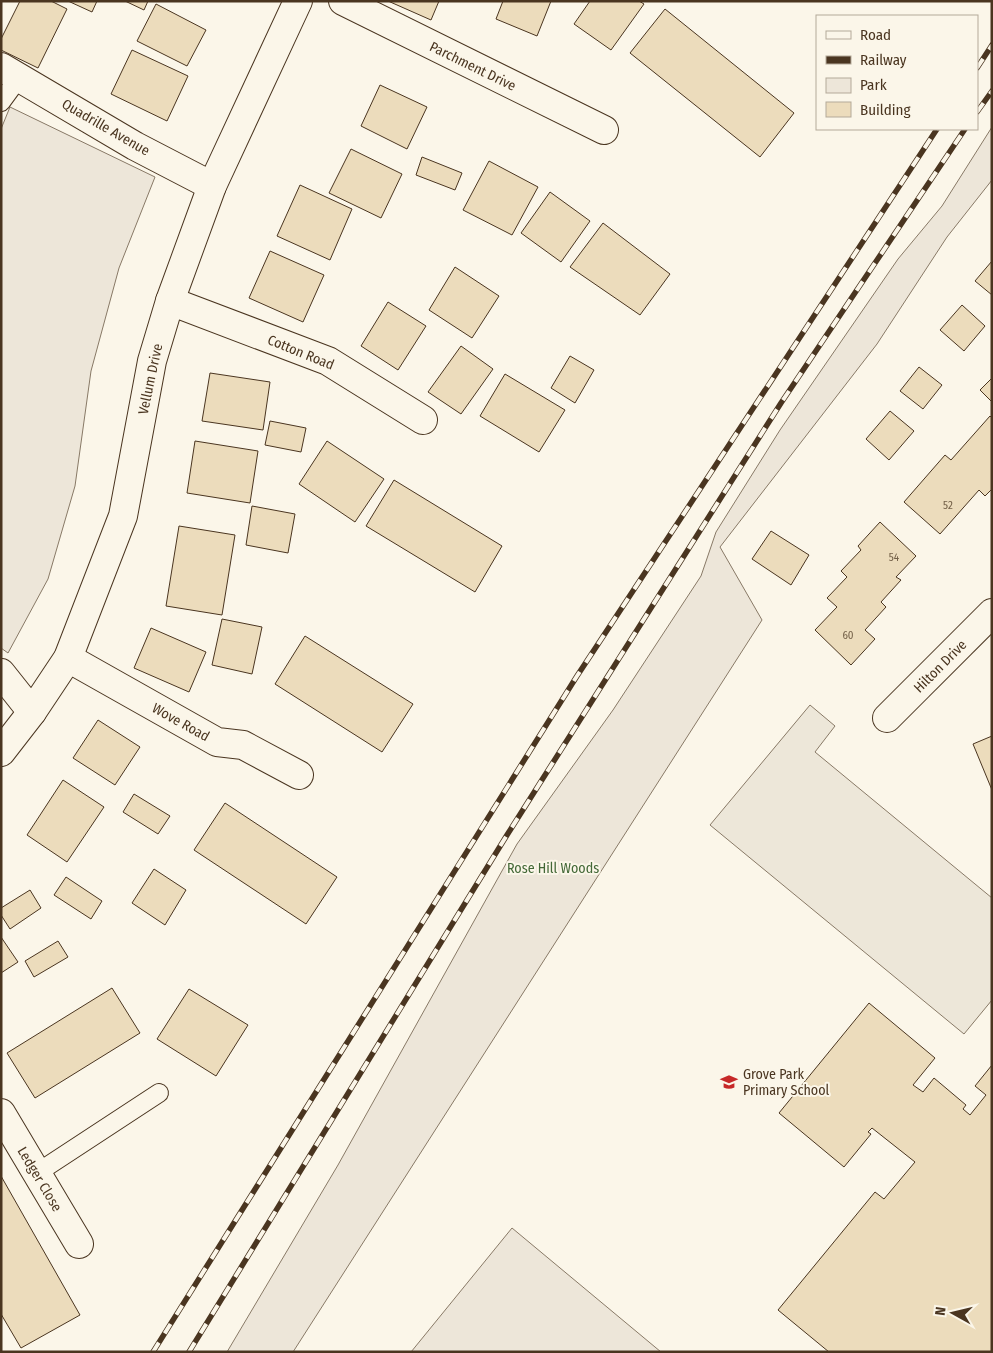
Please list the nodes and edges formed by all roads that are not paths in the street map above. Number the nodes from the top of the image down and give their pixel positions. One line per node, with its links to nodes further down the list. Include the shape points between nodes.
1 (298, 1): 6 (street, Vellum Drive)
2 (343, 1): 5 (street, Parchment Drive)
3 (11, 71): 4 (lane); 6 (street, Quadrille Avenue, via 135,146)
4 (1, 102)
5 (604, 130)
6 (212, 186): 7 (street, Vellum Drive)
7 (170, 301): 8 (street, Cotton Road, via 328,361); 10 (street, Vellum Drive, via 152,361 124,516)
8 (423, 420)
9 (992, 614): 13 (street, Hilton Drive)
10 (68, 658): 12 (street, Vellum Drive); 15 (street, Wove Road, via 216,742 243,745)
11 (1, 673): 12 (street)
12 (32, 712): 14 (street, Vellum Drive)
13 (887, 718)
14 (1, 752)
15 (299, 775)
16 (159, 1093): 18 (lane)
17 (1, 1113): 18 (street, Ledger Close)
18 (37, 1173): 19 (street, Ledger Close)
19 (79, 1244)

